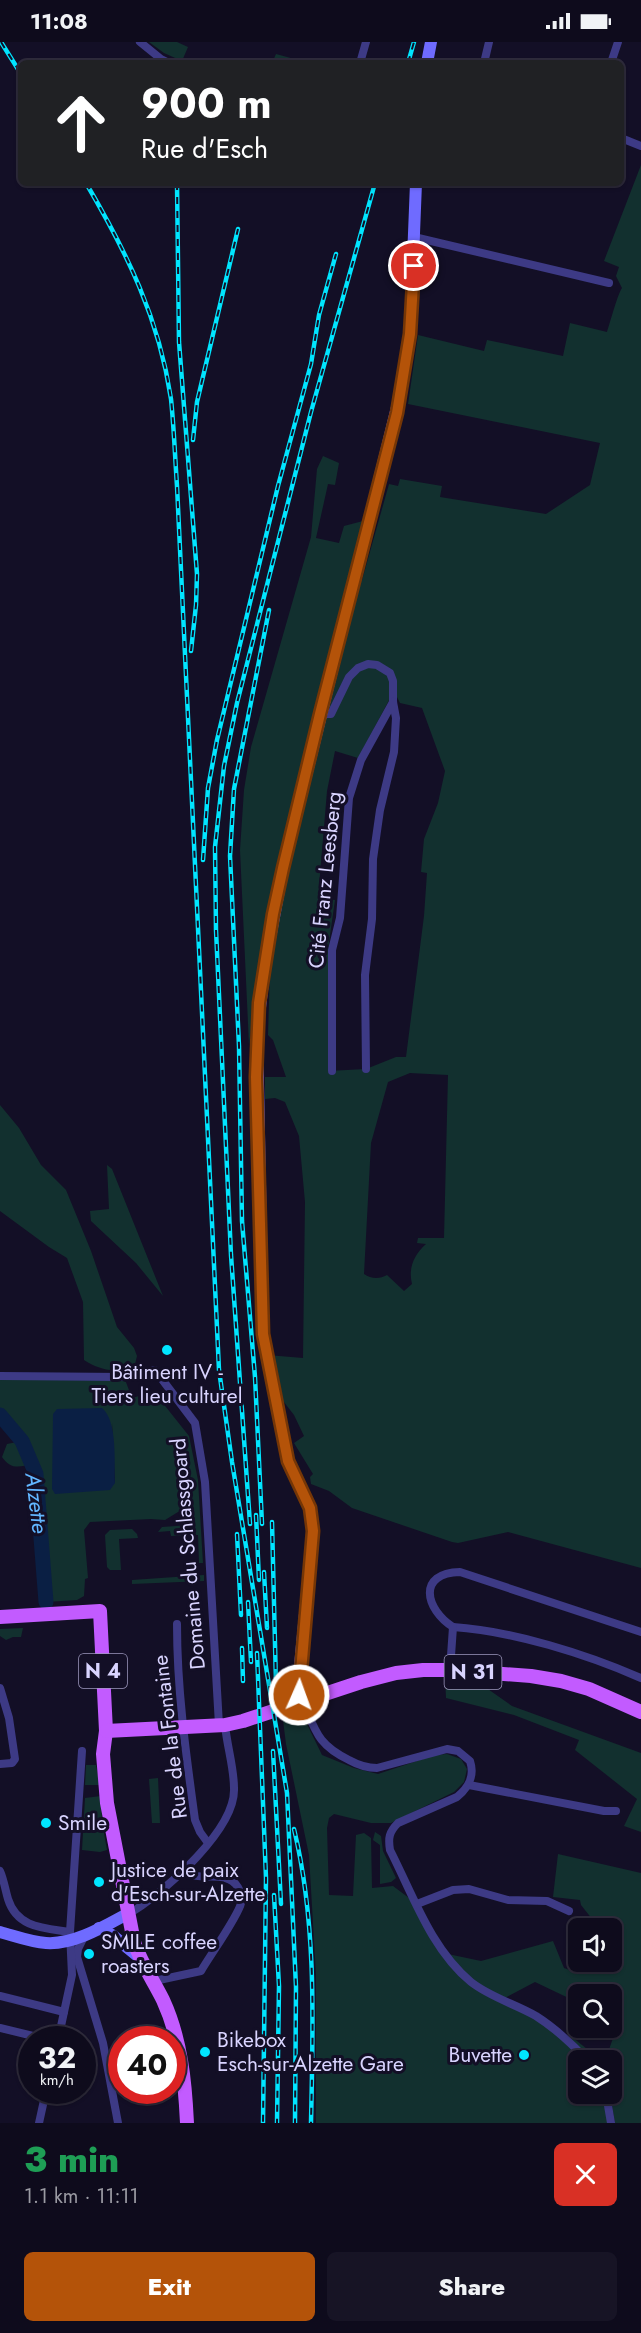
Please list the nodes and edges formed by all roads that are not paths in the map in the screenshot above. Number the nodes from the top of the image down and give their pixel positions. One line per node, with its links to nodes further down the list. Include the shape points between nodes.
1 (140, 42): 6 (street)
2 (366, 42): 7 (street)
3 (431, 42): 8 (street)
4 (489, 42): 9 (street)
5 (618, 42): 10 (street)
6 (163, 60)
7 (361, 60)
8 (428, 60)
9 (485, 60)
10 (612, 60)
11 (624, 139): 12 (street)
12 (641, 146)
13 (416, 186): 14 (street)
14 (414, 237): 15 (street); 17 (street, via 410,334 402,387)
15 (609, 284)
16 (393, 702): 17 (street, via 390,673 368,664 349,677 331,714); 18 (street, via 394,752 373,859 372,919 365,975); 19 (street, Cité Franz Leesberg, via 361,760 349,798 340,918 332,950)
17 (320, 714): 28 (street, via 273,914 256,1045 263,1334 288,1461 312,1517 298,1686)
18 (366, 1069)
19 (332, 1071)
20 (0, 1376): 30 (street, Domaine du Schlassgoard, via 124,1377 155,1370 195,1423 205,1482)
21 (0, 1617): 32 (main road, N 4, via 100,1611)
22 (177, 1624): 31 (street, Rue de la Fontaine)
23 (453, 1627): 24 (street, via 442,1620 430,1600 436,1579 448,1572 460,1572); 25 (street); 26 (street, via 535,1642)
24 (641, 1632)
25 (450, 1670): 28 (main road, N 31, via 396,1673); 29 (main road, N 31, via 561,1681)
26 (641, 1677)
27 (0, 1688): 34 (street, via 15,1759)
28 (303, 1702): 30 (main road, N 31); 35 (street, via 322,1743 331,1751 377,1768 433,1751 458,1751 470,1761)
29 (641, 1712)
30 (222, 1725): 31 (main road, N 31); 37 (street, via 235,1790 224,1822)
31 (182, 1727): 32 (main road, N 31); 37 (street, Rue de la Fontaine, via 195,1820)
32 (106, 1731): 41 (main road, N 4)
33 (82, 1751): 46 (street)
34 (0, 1764)
35 (469, 1785): 36 (street); 40 (street, via 457,1797 398,1823 391,1830 390,1850)
36 (616, 1811)
37 (208, 1843): 38 (street)
38 (185, 1870): 41 (street); 48 (street, via 193,1876 232,1881 241,1893 240,1907 201,1971)
39 (0, 1871): 46 (street, via 12,1908 22,1921)
40 (417, 1904): 42 (street, via 453,1890 470,1889 508,1900 547,1901); 54 (street, via 434,1939 457,1970 488,1994 552,2027)
41 (132, 1911): 43 (street); 47 (main road, N 4); 48 (main road, N 4)
42 (569, 1911)
43 (99, 1928): 44 (street); 47 (street)
44 (86, 1933): 46 (street); 58 (street, via 78,1957 103,2043)
45 (0, 1934): 46 (street, via 44,1943)
46 (70, 1936): 50 (street, via 72,1975)
47 (139, 1957): 48 (main road, N 4)
48 (156, 1982): 59 (main road, N 4, via 182,2059); 60 (main road, N 4, via 180,2027 188,2060)
49 (0, 1996): 50 (street)
50 (64, 2012): 51 (street)
51 (61, 2026)
52 (0, 2028): 53 (street)
53 (18, 2032)
54 (576, 2050)
55 (43, 2104): 57 (street)
56 (608, 2104): 61 (street)
57 (39, 2123)
58 (118, 2123)
59 (187, 2123)
60 (193, 2123)
61 (611, 2123)

